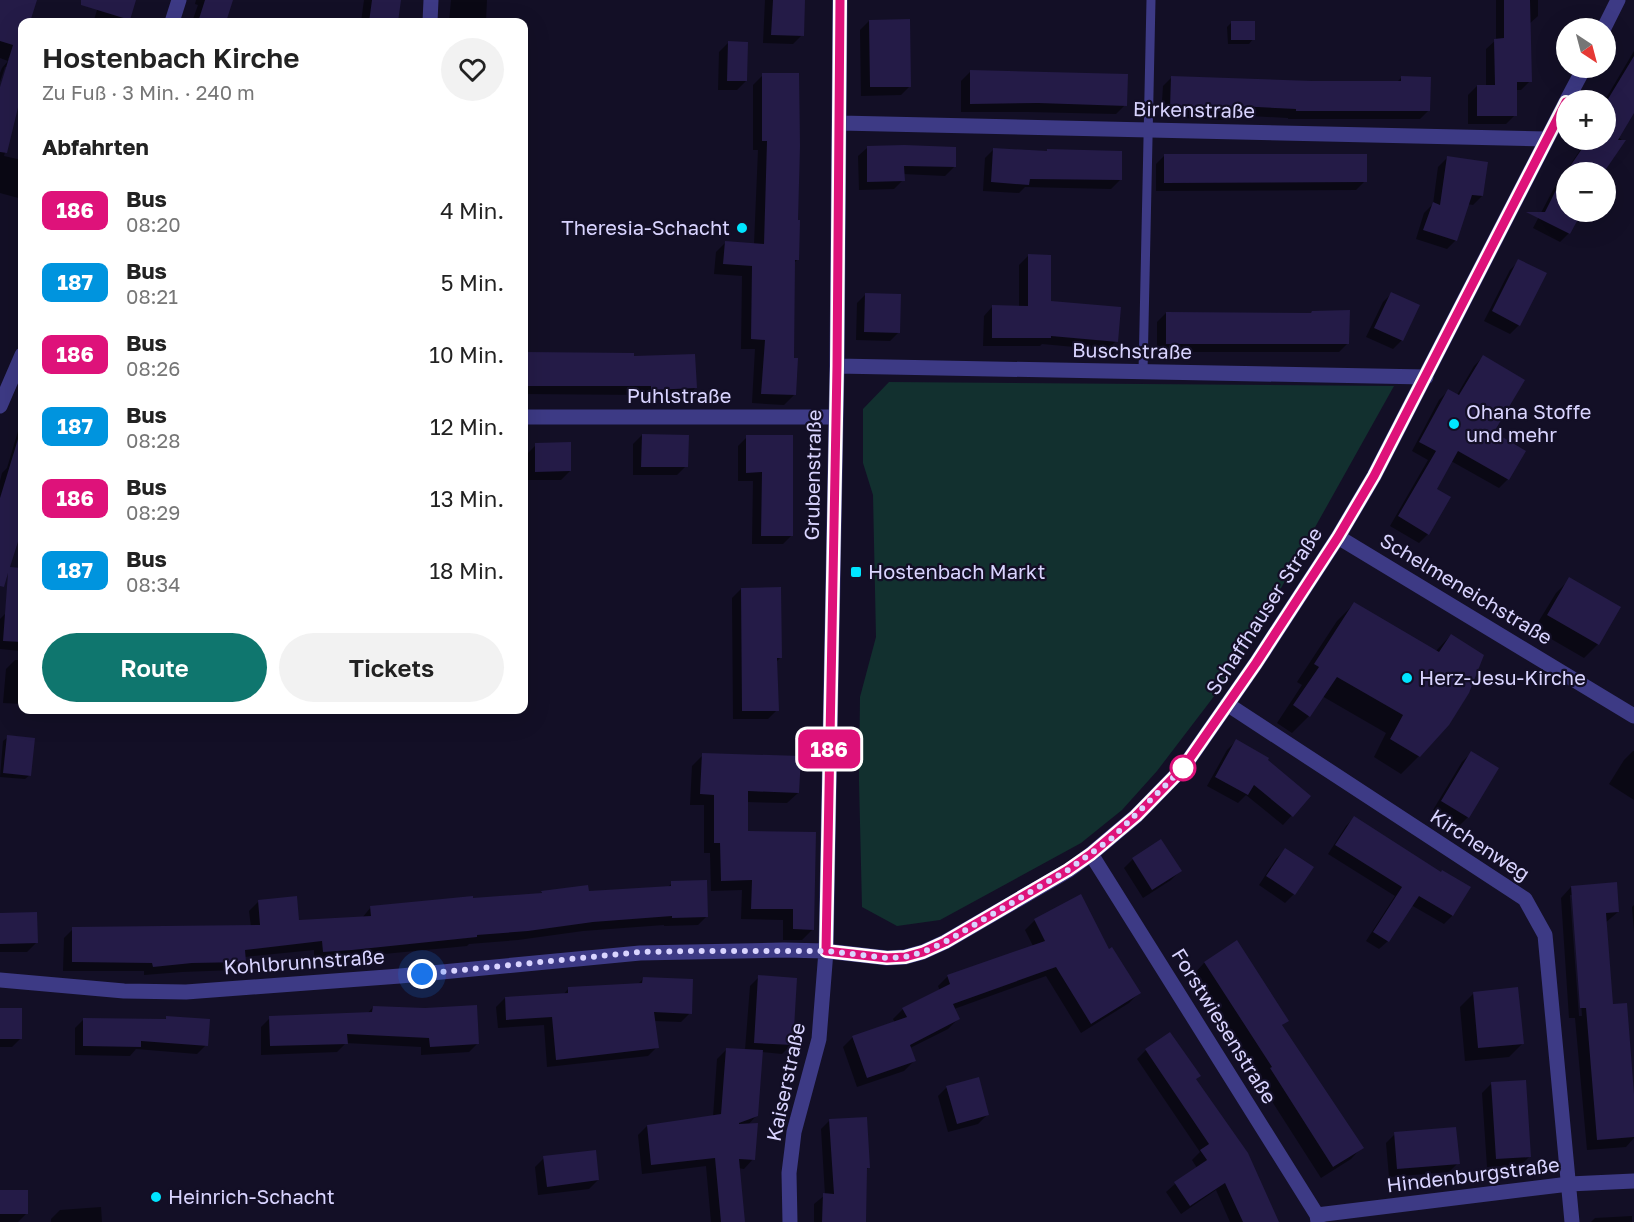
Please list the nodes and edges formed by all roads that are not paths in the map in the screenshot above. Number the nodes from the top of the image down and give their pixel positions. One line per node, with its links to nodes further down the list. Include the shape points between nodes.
1 (179, 0): 6 (street)
2 (431, 0): 7 (street)
3 (840, 0): 10 (street, Grubenstraße)
4 (1151, 0): 11 (lane)
5 (1618, 0): 8 (street)
6 (173, 18)
7 (430, 18)
8 (1609, 18)
9 (1556, 121): 12 (street, Schaffhauser Straße)
10 (840, 123): 11 (street, Birkenstraße); 14 (street, Grubenstraße)
11 (1149, 130): 12 (street, Birkenstraße); 15 (lane)
12 (1547, 139): 16 (street, Schaffhauser Straße)
13 (18, 364): 17 (street)
14 (837, 366): 15 (street, Buschstraße); 19 (street, Grubenstraße)
15 (1143, 372): 16 (street, Buschstraße)
16 (1426, 376): 20 (street, Schaffhauser Straße)
17 (0, 406)
18 (528, 417): 19 (street, Puhlstraße)
19 (835, 417): 24 (street, Grubenstraße)
20 (1338, 537): 21 (street, Schaffhauser Straße); 22 (street, Schelmeneichstraße)
21 (1227, 705): 23 (street, Schaffhauser Straße, via 1183,768); 27 (street, Kirchenweg, via 1525,899 1545,936)
22 (1634, 716)
23 (1091, 854): 24 (street, Schaffhauser Straße, via 923,952 887,958); 28 (street, Forstwiesenstraße)
24 (826, 951): 25 (street, Kohlbrunnstraße, via 640,952 186,992); 29 (street, Kaiserstraße, via 819,1039 794,1132 789,1173)
25 (0, 980)
26 (1634, 1181): 27 (street, Hindenburgstraße)
27 (1569, 1184): 28 (street, Hindenburgstraße); 30 (street, Kirchenweg)
28 (1318, 1219)
29 (790, 1222)
30 (1572, 1222)

